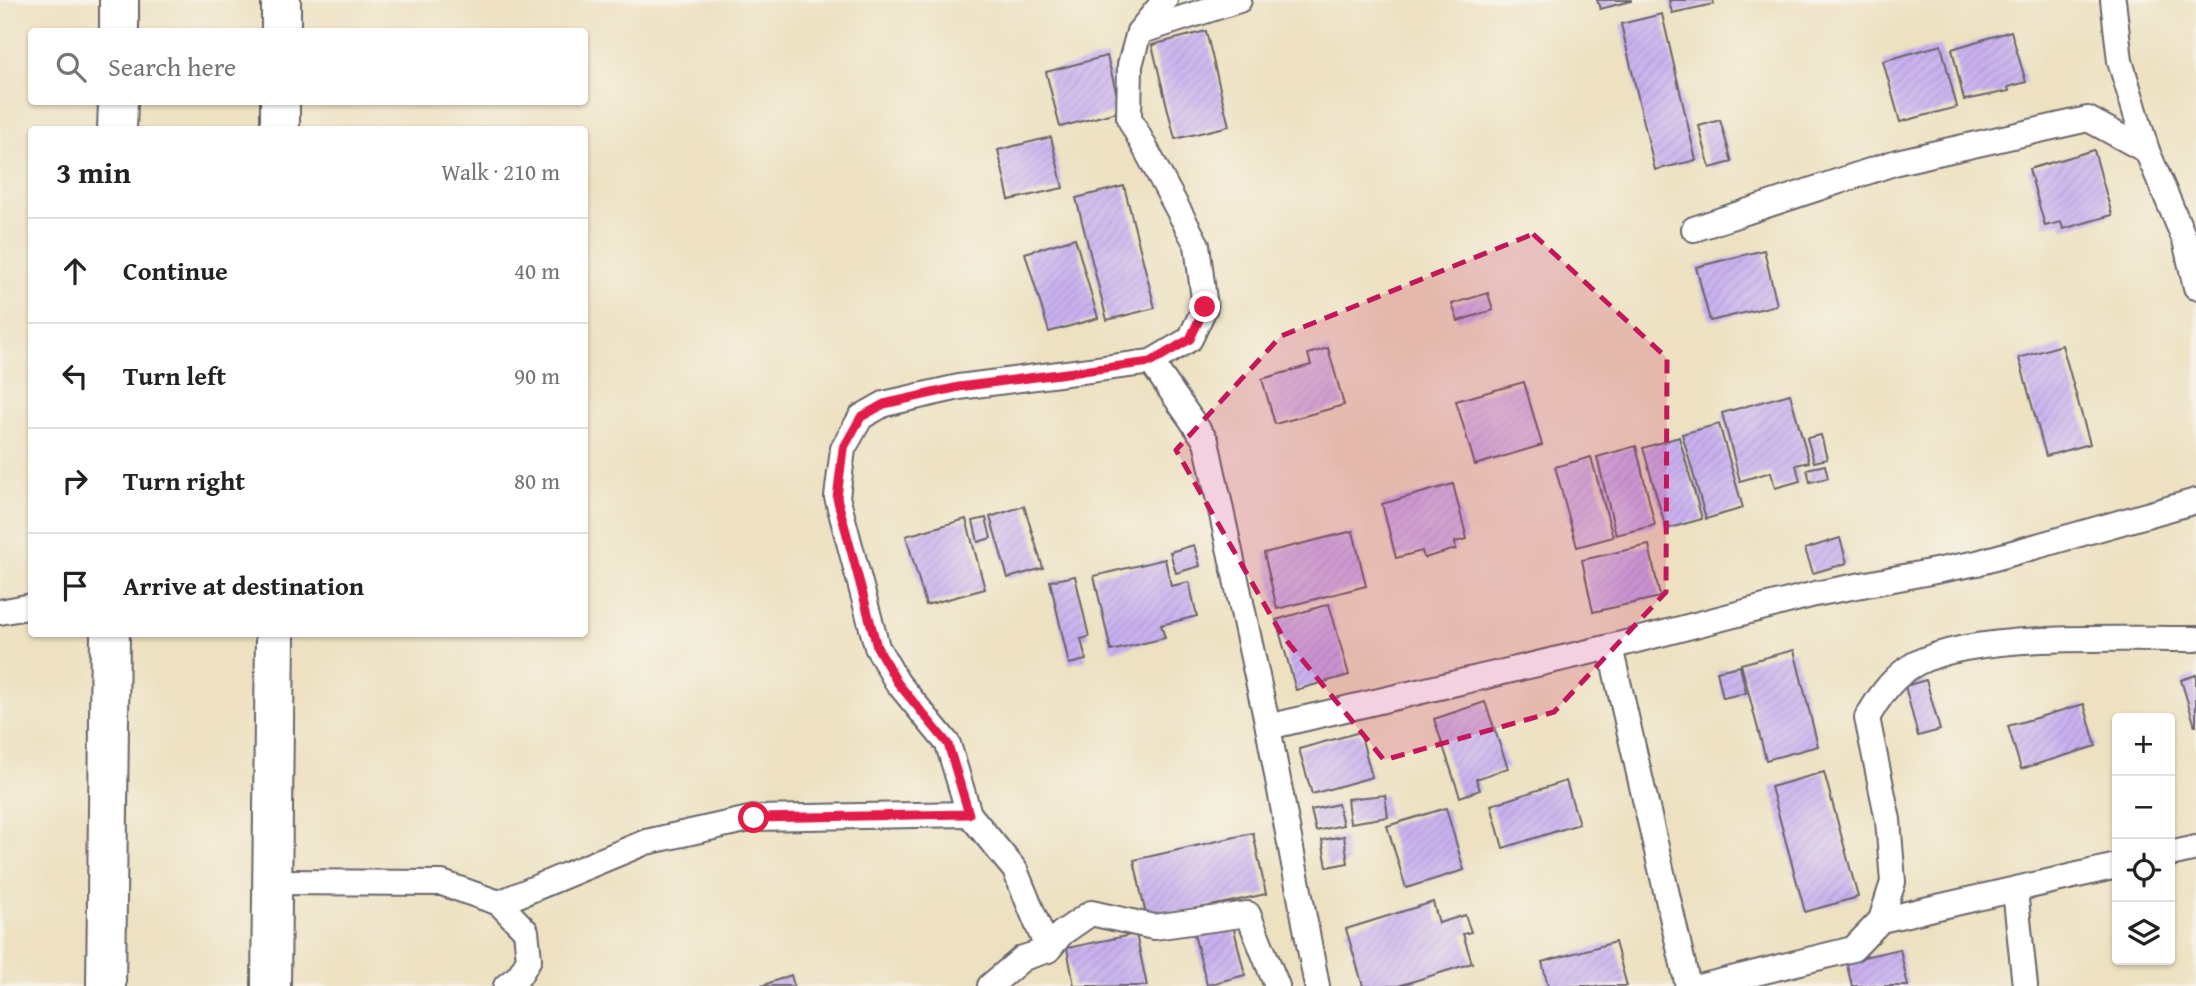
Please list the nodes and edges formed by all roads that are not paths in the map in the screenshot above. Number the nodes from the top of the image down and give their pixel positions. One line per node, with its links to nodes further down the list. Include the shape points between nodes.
1 (119, 0): 6 (highway)
2 (281, 0): 7 (highway)
3 (1165, 0): 8 (street)
4 (1239, 0): 8 (street)
5 (2113, 0): 13 (street, via 2120,61)
6 (119, 28)
7 (281, 28)
8 (1139, 32): 16 (street, via 1130,65 1129,118 1198,245 1205,307 1190,339)
9 (118, 105): 11 (highway)
10 (280, 105): 12 (highway)
11 (117, 126)
12 (280, 126)
13 (2147, 151): 14 (street, via 2088,119 1897,162); 15 (street, via 2185,240)
14 (1694, 229)
15 (2196, 287)
16 (1151, 362): 24 (street, via 1206,441); 25 (street, via 959,387 884,404 861,417 843,449 837,498 877,647 897,682 948,744)
17 (2196, 501): 23 (street, via 1977,563 1815,594)
18 (28, 607): 19 (street)
19 (0, 612)
20 (110, 637): 34 (highway)
21 (275, 637): 29 (highway)
22 (2196, 639): 32 (street, via 2029,640 1947,651 1908,668 1882,691 1867,718 1888,820 1893,882)
23 (1610, 646): 24 (street); 40 (street)
24 (1268, 727): 39 (street)
25 (969, 814): 31 (street, via 754,818 646,842); 33 (street, via 1015,870)
26 (2196, 848): 27 (street)
27 (2175, 853)
28 (2112, 867): 30 (street)
29 (272, 882): 31 (street, via 442,883); 35 (highway)
30 (2015, 890): 32 (street); 42 (street)
31 (499, 902): 36 (street, via 526,931 529,959)
32 (1881, 920): 41 (street, via 1853,949)
33 (1048, 950): 37 (street, via 1023,958); 38 (street, via 1062,933 1091,914 1154,928 1248,914)
34 (106, 986)
35 (271, 986)
36 (506, 986)
37 (990, 986)
38 (1277, 986)
39 (1317, 986)
40 (1688, 986)
41 (1703, 986)
42 (2025, 986)

